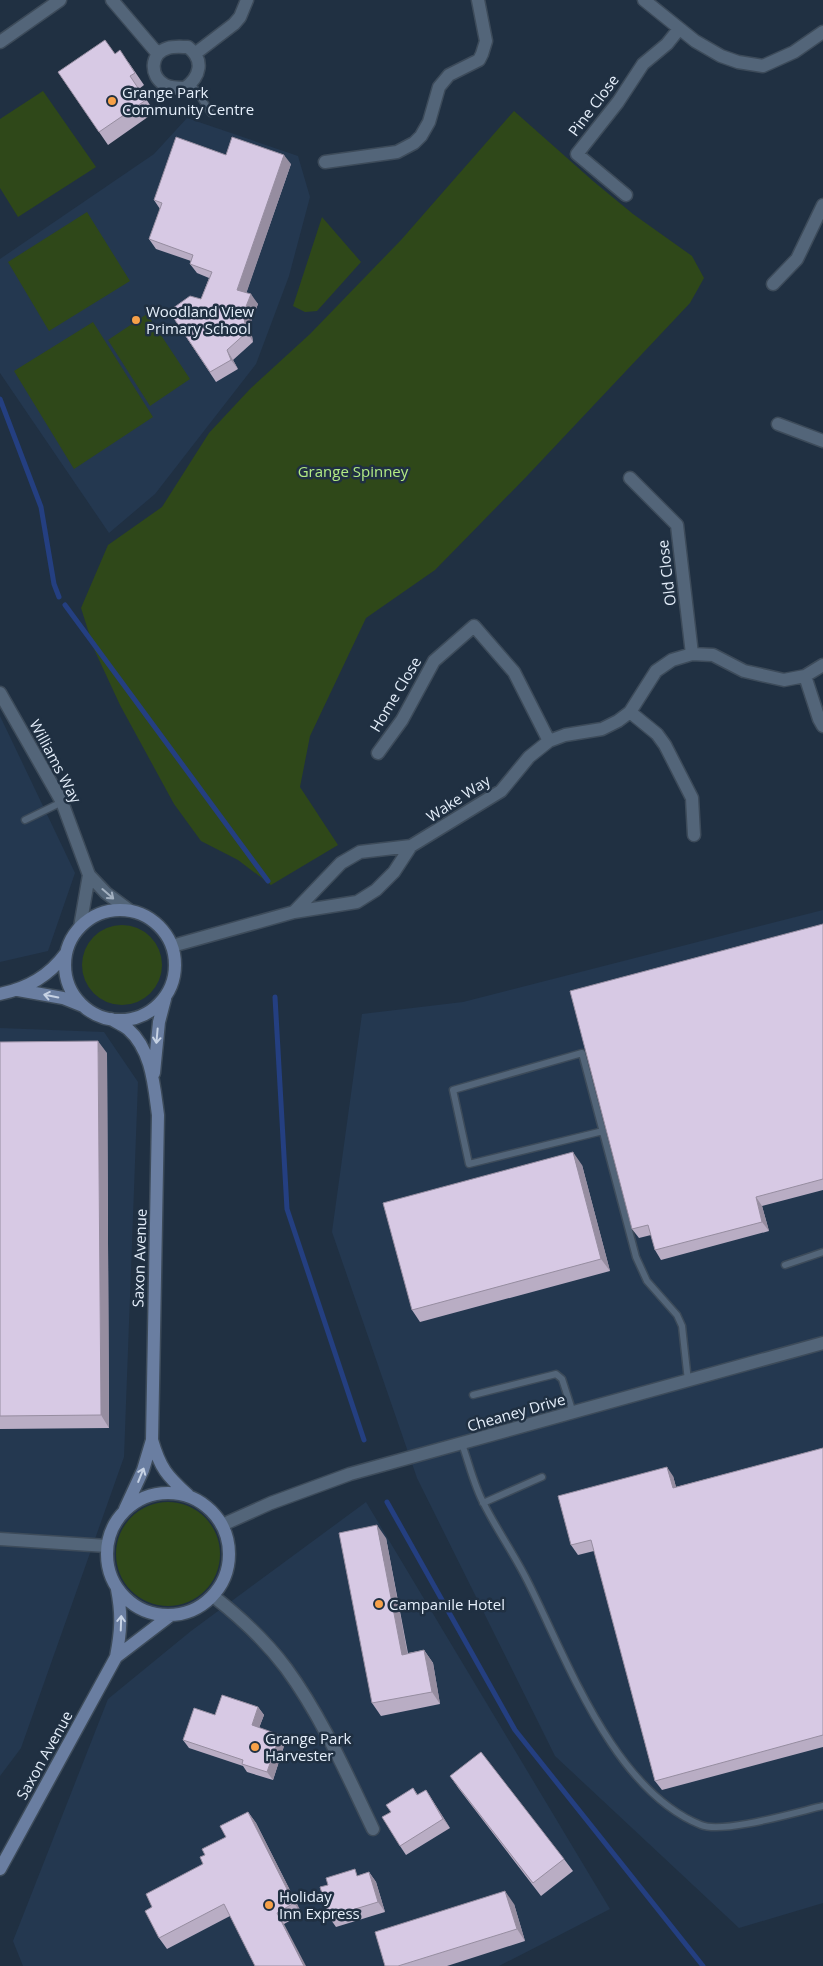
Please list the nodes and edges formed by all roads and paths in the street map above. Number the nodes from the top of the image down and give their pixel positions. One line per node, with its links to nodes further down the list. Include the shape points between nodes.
1 (60, 0): 8 (street)
2 (112, 0): 10 (street)
3 (247, 0): 9 (street, via 234,24)
4 (478, 0): 13 (street, via 486,41 482,54 479,60 449,75 439,87 429,122 421,136 397,152)
5 (644, 0): 6 (street)
6 (679, 29): 7 (street, via 721,56 763,66 794,52); 14 (street, Pine Close, via 643,64 577,154)
7 (823, 32)
8 (0, 42)
9 (196, 53): 10 (street, via 188,47 177,47 167,48); 11 (street, via 199,62 197,75)
10 (158, 54): 11 (street, via 153,63 159,80 175,88)
11 (191, 84): 12 (lane)
12 (210, 113)
13 (324, 162)
14 (626, 195)
15 (823, 205): 16 (street, via 797,259)
16 (773, 284)
17 (778, 424): 18 (street)
18 (823, 441)
19 (630, 478): 20 (street, Old Close, via 677,525)
20 (692, 654): 22 (street, Wake Way, via 713,654 744,671 784,680); 24 (street, Wake Way, via 672,660 656,671)
21 (823, 665): 22 (street, Wake Way)
22 (806, 676): 25 (street)
23 (0, 693): 28 (street, Williams Way)
24 (630, 712): 26 (street, Wake Way, via 602,729); 30 (street, via 657,734 665,745 692,798)
25 (823, 726)
26 (549, 741): 27 (street, Home Close, via 514,672 474,626 434,661 402,720); 31 (street, Wake Way, via 529,757 501,791)
27 (378, 754)
28 (62, 802): 29 (lane); 32 (street, Williams Way)
29 (25, 820)
30 (694, 835)
31 (411, 846): 34 (street, Wake Way, via 360,852 341,863); 34 (street, Wake Way, via 388,878 358,902)
32 (89, 875): 33 (street, Williams Way, one-way to 33); 35 (street)
33 (129, 910): 35 (street, via 112,910 94,916); 36 (street, via 148,917 162,929)
34 (294, 912): 36 (street, Wake Way)
35 (80, 927): 37 (street)
36 (172, 946): 40 (street, via 176,963)
37 (67, 952): 38 (street, via 45,976); 41 (street, via 68,980)
38 (18, 990): 39 (street); 41 (street, one-way to 38, via 63,998)
39 (0, 994)
40 (166, 995): 42 (street, via 141,1016); 43 (street, Saxon Avenue, one-way to 43, via 159,1022)
41 (84, 1006): 42 (street)
42 (111, 1019): 43 (street, Saxon Avenue, via 127,1029 141,1045)
43 (153, 1078): 51 (street, Saxon Avenue, via 158,1115)
44 (603, 1131): 44 (lane, via 582,1053 453,1090 469,1164); 48 (lane, via 636,1257 647,1281 677,1315 682,1326)
45 (823, 1252): 46 (lane)
46 (785, 1265)
47 (823, 1343): 48 (street, Cheaney Drive)
48 (688, 1381): 50 (street, Cheaney Drive)
49 (473, 1394): 50 (lane, via 556,1374 562,1379)
50 (573, 1413): 52 (street, Cheaney Drive)
51 (152, 1440): 54 (street, Saxon Avenue, via 157,1460 167,1476); 56 (street, Saxon Avenue, one-way to 51, via 143,1470)
52 (462, 1444): 55 (lane); 57 (street, Cheaney Drive, via 350,1474)
53 (542, 1477): 55 (lane)
54 (189, 1496): 56 (street, via 174,1492 158,1493); 57 (street, via 214,1512)
55 (483, 1503): 64 (lane, via 527,1579 559,1648 612,1746 669,1809 702,1826 734,1826)
56 (125, 1509): 59 (street, via 112,1527)
57 (222, 1525): 61 (street, via 229,1543 229,1562 224,1580)
58 (0, 1539): 59 (street)
59 (107, 1546): 60 (street, via 109,1573)
60 (117, 1589): 62 (street, via 144,1611); 63 (street, Saxon Avenue, one-way to 60, via 122,1627)
61 (213, 1596): 62 (street, via 198,1607); 65 (street, via 265,1642 286,1668 319,1720)
62 (171, 1615): 63 (street, Saxon Avenue)
63 (116, 1657): 66 (street, Saxon Avenue)
64 (823, 1806)
65 (373, 1829)
66 (0, 1869)

